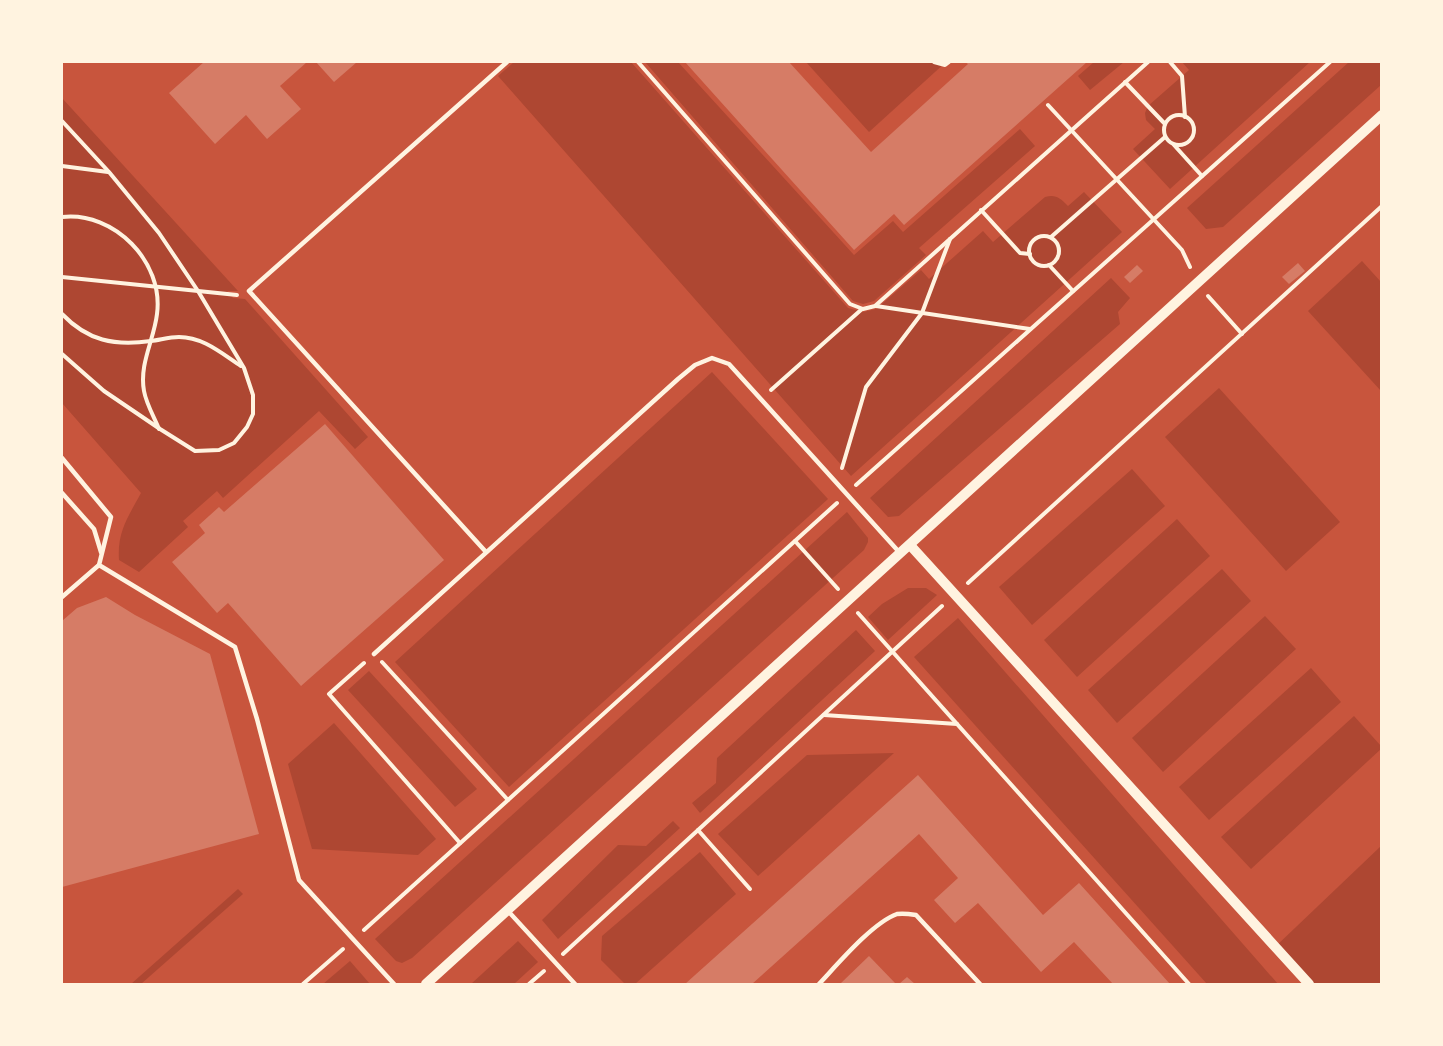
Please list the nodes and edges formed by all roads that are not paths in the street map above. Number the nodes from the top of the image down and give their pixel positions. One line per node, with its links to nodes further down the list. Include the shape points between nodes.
1 (507, 62): 6 (lane, via 249,291)
2 (1382, 115): 5 (street)
3 (62, 458): 7 (lane, via 111,517)
4 (62, 493): 7 (lane, via 94,529)
5 (910, 545): 8 (street); 18 (street)
6 (486, 552): 8 (lane, via 695,365 712,358 729,364); 11 (lane)
7 (102, 553): 9 (lane)
8 (900, 554): 12 (street)
9 (99, 565): 10 (lane); 13 (lane, via 235,647 299,880)
10 (62, 597)
11 (374, 654)
12 (508, 910): 14 (street); 15 (lane)
13 (394, 984)
14 (426, 984)
15 (574, 984)
16 (819, 984): 17 (lane, via 882,923 899,914 916,915)
17 (980, 984)
18 (1309, 984)

